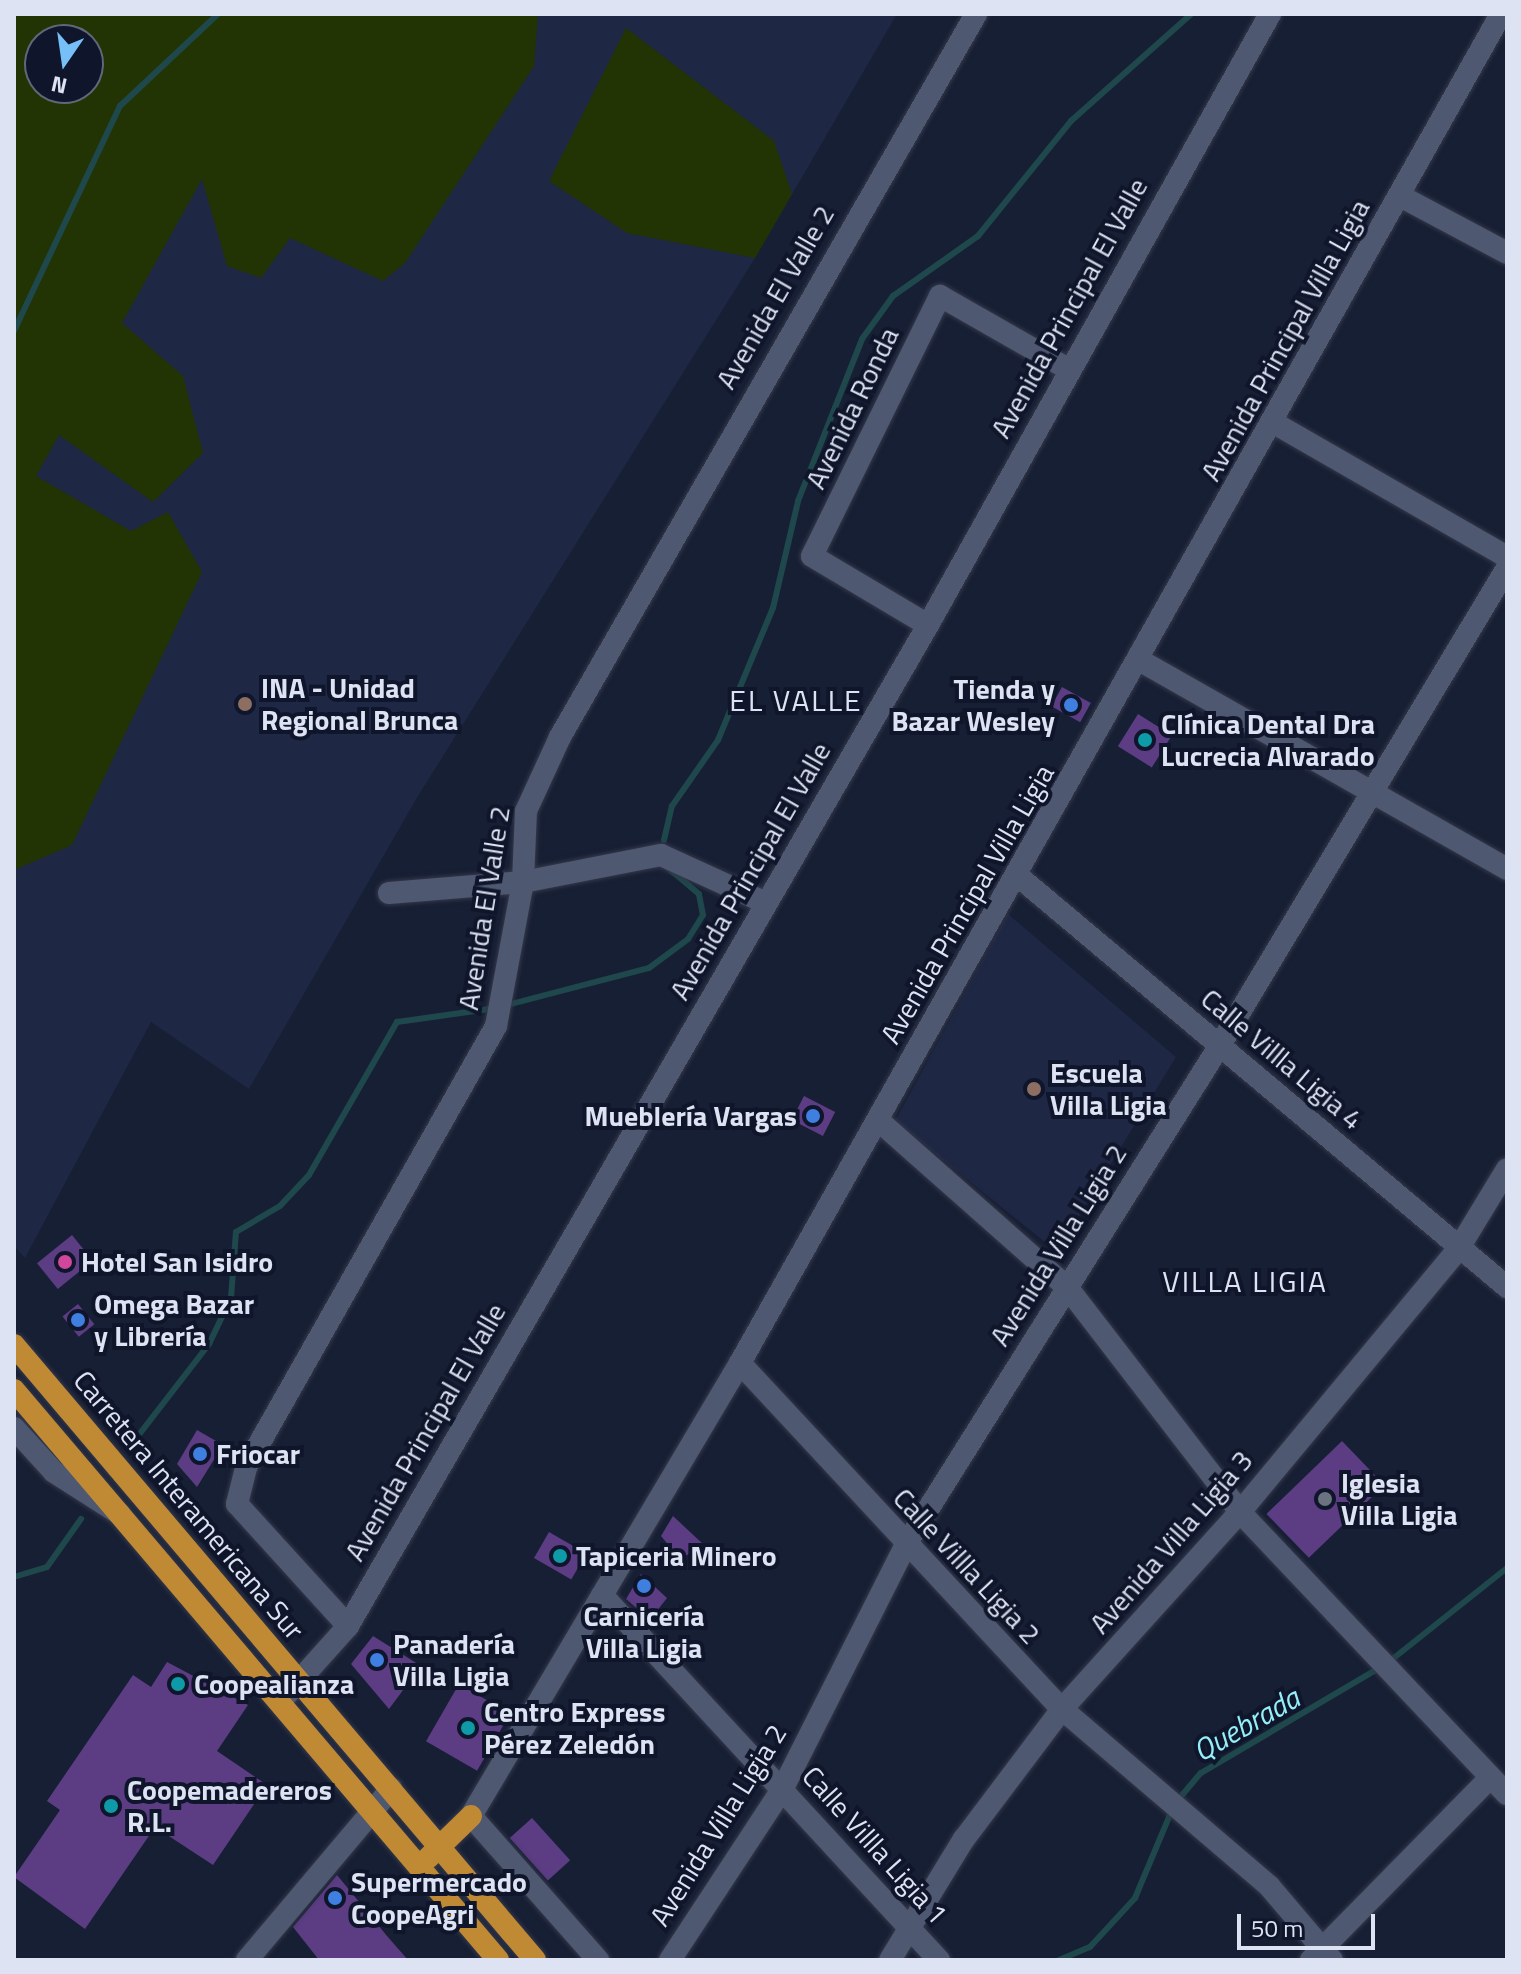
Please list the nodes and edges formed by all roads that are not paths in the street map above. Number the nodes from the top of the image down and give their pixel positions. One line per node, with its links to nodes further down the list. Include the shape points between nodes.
1 (976, 14): 15 (street, Avenida El Valle 2, via 560,737 526,811)
2 (1270, 14): 6 (street, Avenida Principal El Valle)
3 (1501, 14): 4 (street, Avenida Principal Villa Ligia)
4 (1400, 196): 5 (street); 7 (street, Avenida Principal Villa Ligia)
5 (1507, 253)
6 (1068, 369): 10 (street, Avenida Principal El Valle); 10 (street, Avenida Ronda, via 940,296 812,556)
7 (1274, 423): 8 (street); 11 (street, Avenida Principal Villa Ligia)
8 (1507, 557)
9 (1507, 568): 12 (street, Avenida Villa Ligia 2)
10 (928, 625): 17 (street, Avenida Principal El Valle)
11 (1141, 661): 12 (street); 14 (street, Avenida Principal Villa Ligia)
12 (1374, 791): 13 (street); 18 (street, Avenida Villa Ligia 2)
13 (1507, 869)
14 (1018, 876): 18 (street, Calle Villla Ligia 4); 19 (street, Avenida Principal Villa Ligia)
15 (523, 882): 16 (street); 17 (street, via 661,855); 32 (street, Avenida El Valle 2, via 498,1020 237,1490 250,1523)
16 (389, 893)
17 (766, 903): 32 (street, Avenida Principal El Valle)
18 (1220, 1045): 21 (street, Calle Villla Ligia 4); 22 (street, Avenida Villa Ligia 2)
19 (878, 1120): 22 (street); 25 (street, Avenida Principal Villa Ligia)
20 (1507, 1169): 21 (street, Avenida Villa Ligia 3)
21 (1459, 1248): 23 (street, Calle Villla Ligia 4); 28 (street, Avenida Villa Ligia 3)
22 (1067, 1287): 28 (street); 30 (street, Avenida Villa Ligia 2)
23 (1507, 1287)
24 (14, 1345): 33 (highway, Carretera Interamericana Sur)
25 (740, 1363): 30 (street, Calle Villla Ligia 2); 31 (street, Avenida Principal Villa Ligia)
26 (14, 1390): 29 (highway, Carretera Interamericana Sur)
27 (14, 1428): 29 (street, via 54,1472)
28 (1240, 1512): 35 (street, Avenida Villa Ligia 3); 36 (street, via 1380,1653)
29 (120, 1514): 34 (highway, Carretera Interamericana Sur)
30 (905, 1546): 35 (street, Calle Villla Ligia 2); 37 (street, Avenida Villa Ligia 2)
31 (602, 1595): 37 (street, Calle Villla Ligia 1); 41 (street, Avenida Principal Villa Ligia)
32 (348, 1626): 33 (street, Avenida Principal El Valle)
33 (301, 1682): 34 (street, Avenida Principal El Valle); 38 (highway, Carretera Interamericana Sur)
34 (281, 1701): 40 (highway, Carretera Interamericana Sur)
35 (1062, 1709): 44 (street, Avenida Villa Ligia 3, via 964,1839); 45 (street, Calle Villla Ligia 2, via 1269,1886)
36 (1490, 1778): 39 (street); 45 (street)
37 (783, 1788): 44 (street, Calle Villla Ligia 1); 50 (street, Avenida Villa Ligia 2)
38 (391, 1789): 40 (street); 42 (highway, Carretera Interamericana Sur)
39 (1507, 1794)
40 (372, 1807): 43 (highway, Carretera Interamericana Sur); 46 (street)
41 (471, 1816): 42 (highway); 49 (street)
42 (438, 1847): 43 (highway); 48 (highway, Carretera Interamericana Sur)
43 (419, 1868): 47 (highway, Carretera Interamericana Sur)
44 (911, 1928): 51 (street, Avenida Villa Ligia 3); 52 (street, Calle Villla Ligia 1)
45 (1322, 1956)
46 (247, 1960)
47 (498, 1960)
48 (535, 1960)
49 (598, 1960)
50 (670, 1960)
51 (890, 1960)
52 (939, 1960)

